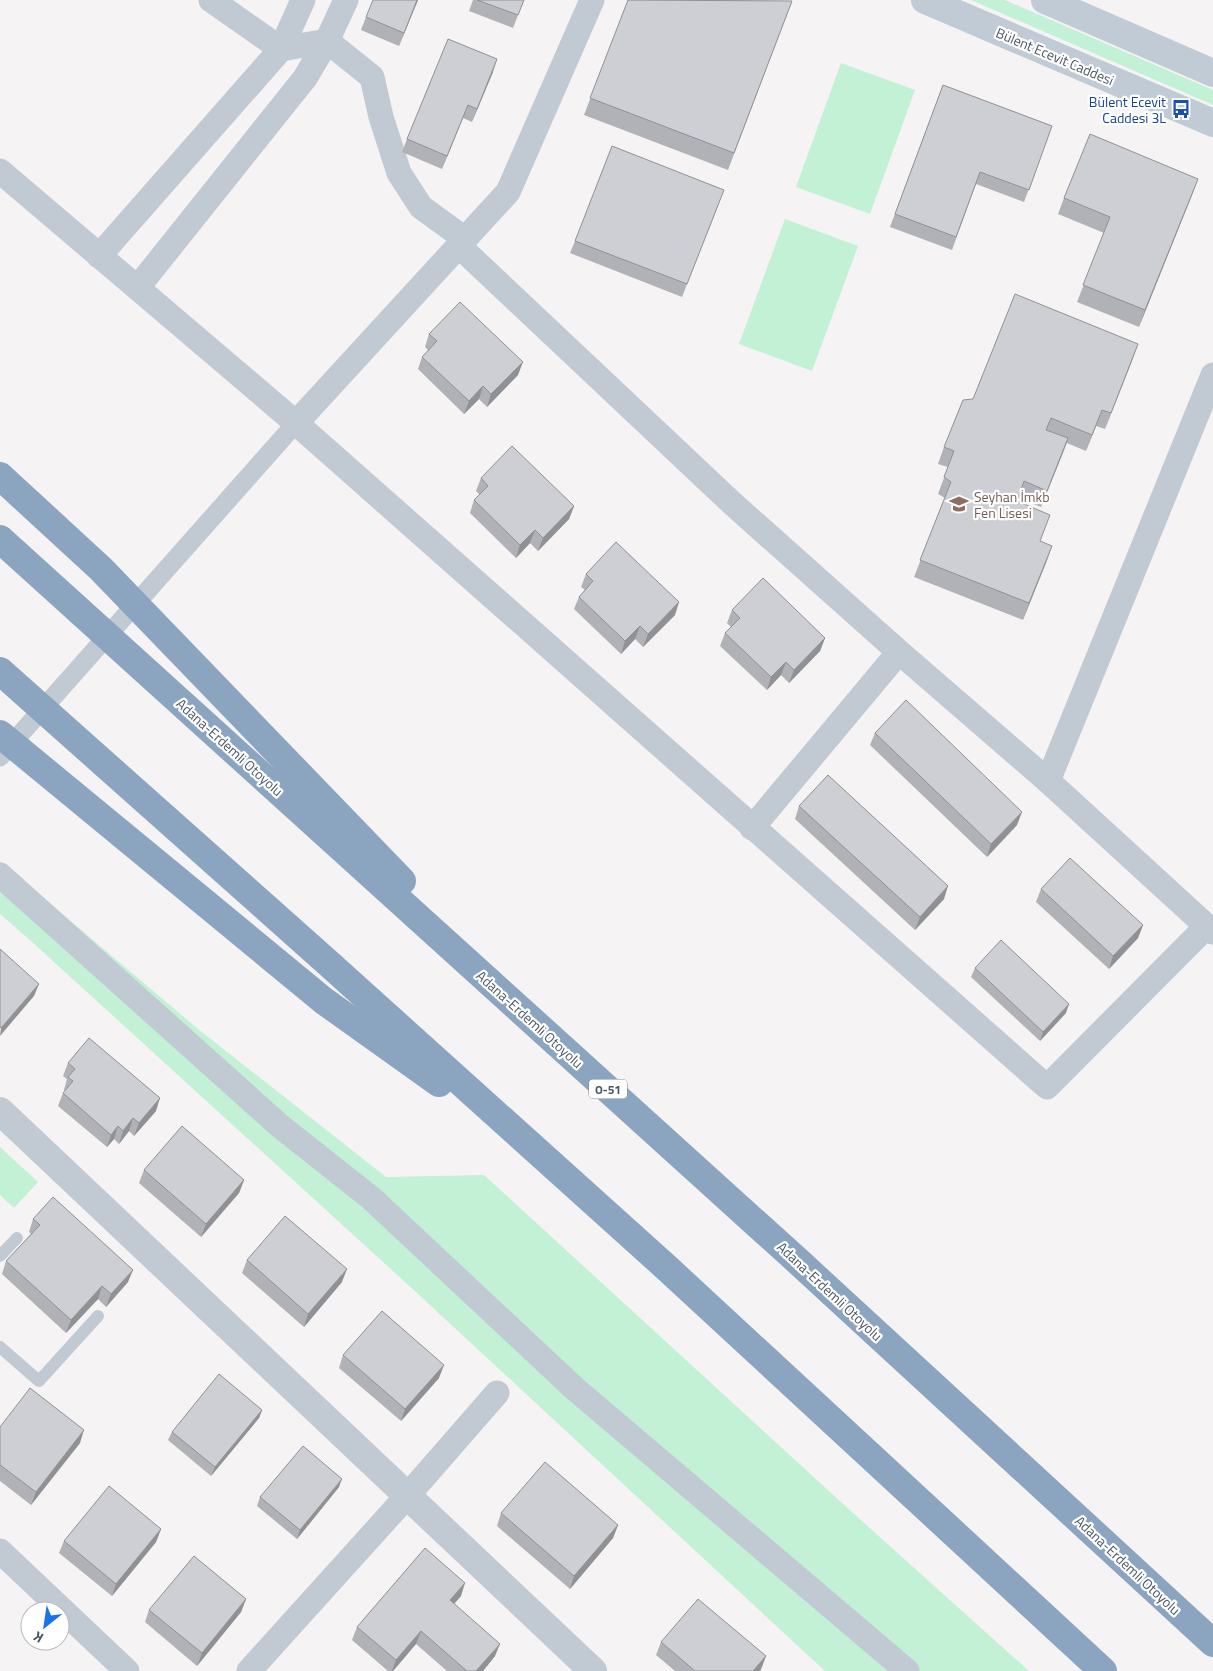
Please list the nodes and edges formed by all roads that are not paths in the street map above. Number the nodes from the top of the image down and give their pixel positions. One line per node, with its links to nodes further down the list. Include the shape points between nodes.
1 (211, 0): 8 (street)
2 (303, 0): 8 (street)
3 (346, 0): 7 (street)
4 (592, 0): 12 (street, via 508,192)
5 (925, 0): 10 (main road, Bülent Ecevit Caddesi)
6 (1045, 0): 9 (main road)
7 (327, 41): 8 (street); 12 (street, via 372,77 399,173 421,207); 14 (street, via 305,78)
8 (281, 49): 13 (street)
9 (1213, 73)
10 (1213, 123)
11 (0, 171): 13 (street)
12 (462, 243): 16 (street); 19 (street, via 733,504)
13 (99, 256): 14 (street)
14 (138, 287): 16 (street)
15 (1213, 375): 23 (street)
16 (296, 423): 22 (street); 24 (street)
17 (0, 476): 27 (highway, via 101,569)
18 (0, 539): 27 (highway, Adana-Erdemli Otoyolu / O-51)
19 (899, 652): 23 (street); 24 (street)
20 (0, 671): 29 (highway)
21 (0, 734): 29 (highway, via 324,1001)
22 (0, 757)
23 (1048, 781): 26 (street)
24 (752, 828): 26 (street, via 1047,1087)
25 (0, 875): 41 (street, via 280,1126 371,1198 574,1388)
26 (1210, 929)
27 (574, 1058): 37 (highway, Adana-Erdemli Otoyolu / O-51)
28 (0, 1111): 35 (street)
29 (541, 1155): 42 (highway)
30 (17, 1238): 31 (lane)
31 (0, 1256)
32 (98, 1316): 33 (lane, via 39,1381)
33 (0, 1346)
34 (497, 1393): 35 (street)
35 (408, 1495): 39 (street); 40 (street)
36 (0, 1552): 38 (street)
37 (1213, 1643)
38 (127, 1671)
39 (249, 1671)
40 (593, 1671)
41 (907, 1671)
42 (1104, 1671)

